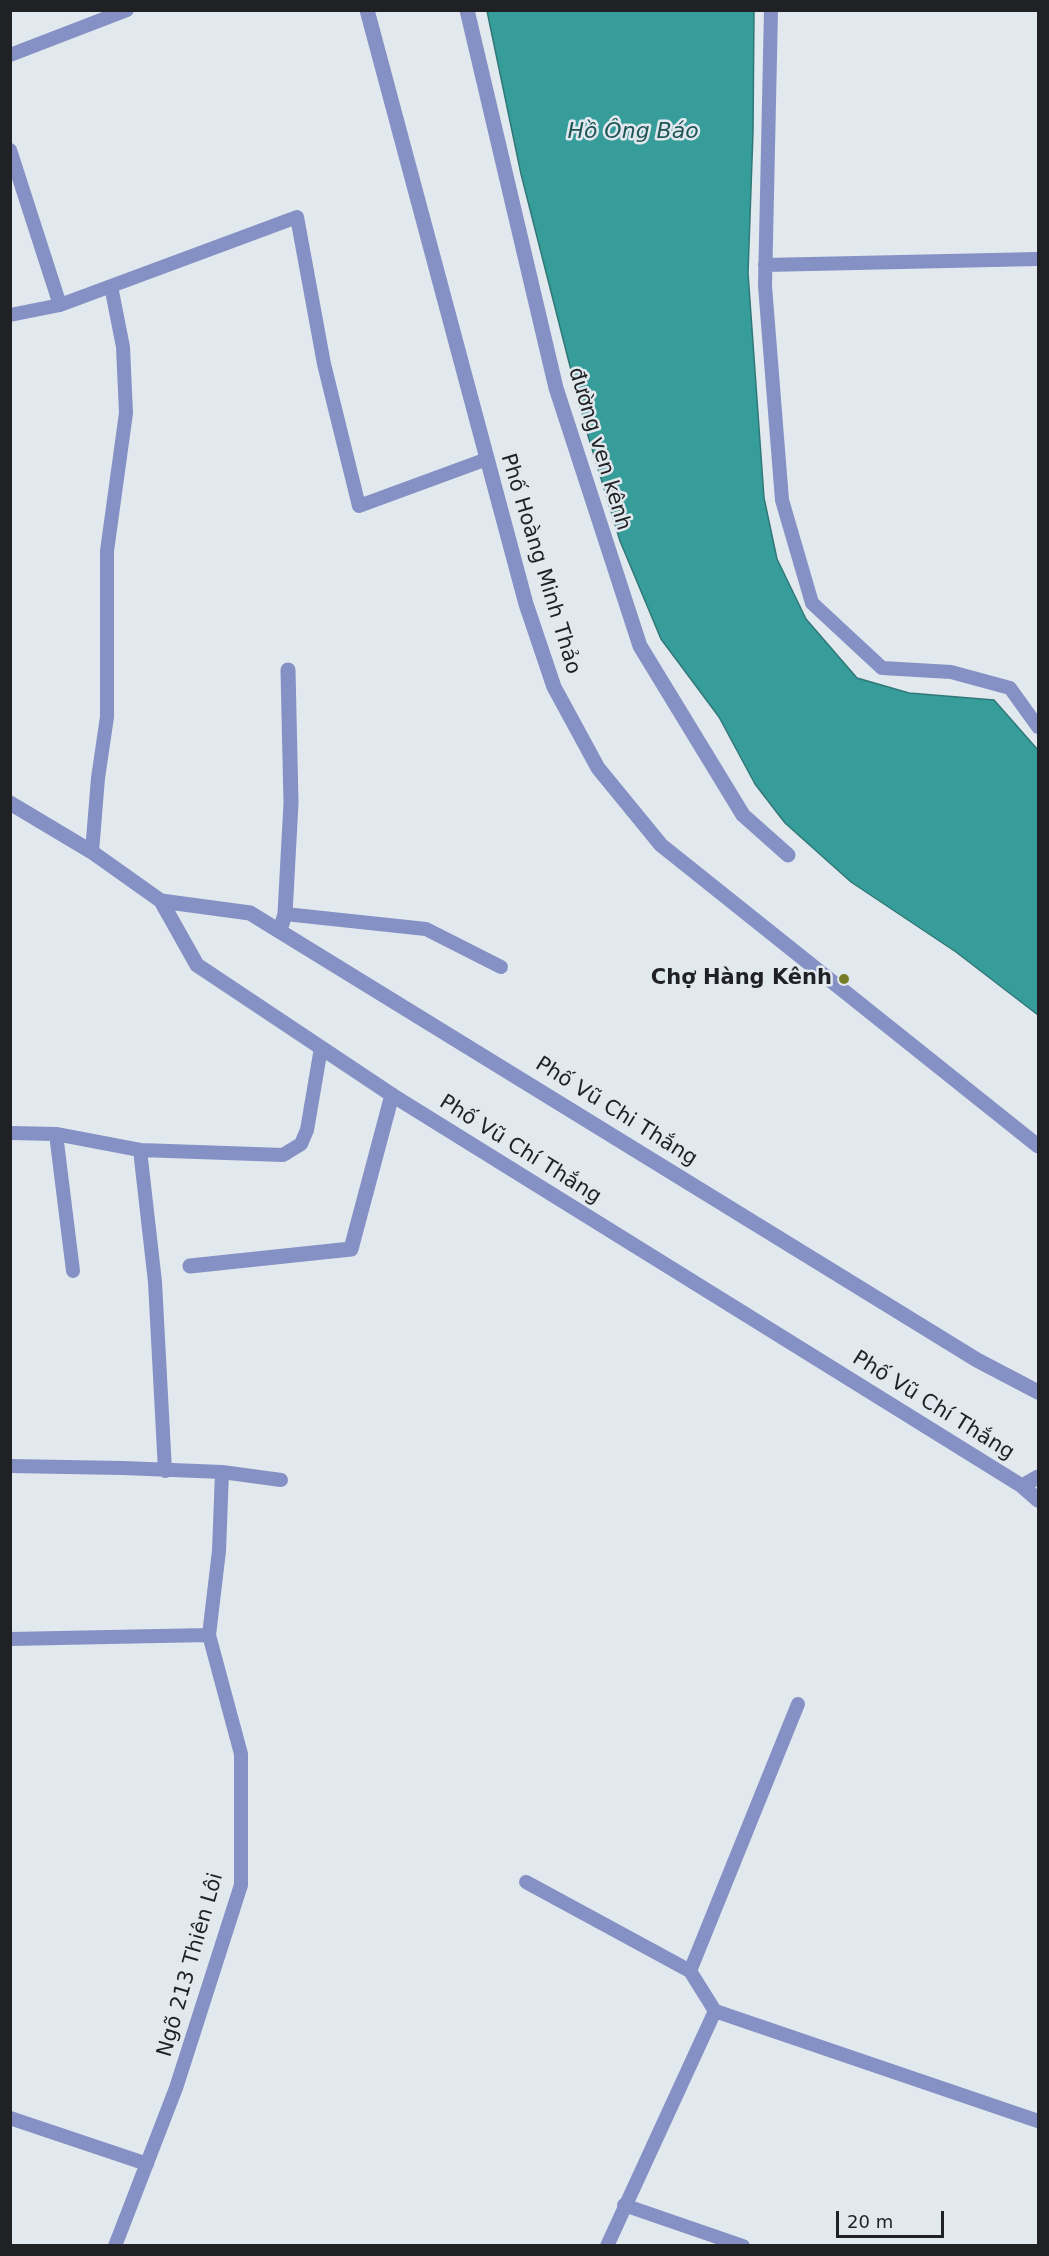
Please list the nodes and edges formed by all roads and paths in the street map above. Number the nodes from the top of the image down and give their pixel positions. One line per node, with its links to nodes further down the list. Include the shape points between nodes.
1 (127, 10): 5 (lane)
2 (367, 10): 12 (street, Phố Hoàng Minh Thảo)
3 (467, 10): 17 (street, đường ven kênh, via 556,388 640,646 743,814)
4 (771, 10): 8 (lane)
5 (10, 55)
6 (10, 150): 10 (lane)
7 (1038, 259): 8 (lane)
8 (765, 265): 14 (lane, via 782,500 812,603 882,668 951,672 1010,688)
9 (111, 286): 10 (lane); 12 (lane, via 297,217 324,364 359,506); 16 (lane, via 123,347 126,413 107,551 107,717)
10 (60, 305): 11 (lane)
11 (10, 315)
12 (487, 459): 26 (street, Phố Hoàng Minh Thảo, via 526,604 554,687 598,768 662,845)
13 (288, 670): 19 (street, via 291,803)
14 (1038, 728)
15 (10, 803): 16 (street, Phố Vũ Chí Thắng)
16 (92, 852): 18 (street, Phố Vũ Chí Thắng)
17 (788, 855)
18 (161, 901): 20 (street, Phố Vũ Chi Thắng, via 250,912); 22 (street, Phố Vũ Chí Thắng, via 197,965)
19 (285, 914): 20 (street); 21 (lane, via 426,929)
20 (280, 930): 30 (street, Phố Vũ Chi Thắng, via 977,1360)
21 (501, 967)
22 (321, 1048): 23 (street, Phố Vũ Chí Thắng); 27 (lane, via 307,1130 301,1144 283,1155)
23 (392, 1095): 28 (street, via 351,1250); 36 (street, Phố Vũ Chí Thắng)
24 (10, 1133): 25 (lane)
25 (56, 1134): 27 (lane); 29 (lane)
26 (1038, 1146)
27 (140, 1150): 32 (lane, via 154,1282)
28 (190, 1266)
29 (73, 1270)
30 (1038, 1392)
31 (10, 1466): 32 (lane)
32 (165, 1471): 33 (lane)
33 (222, 1472): 35 (lane); 38 (lane, Ngõ 213 Thiên Lôi, via 219,1551)
34 (1038, 1477): 36 (street)
35 (281, 1480)
36 (1022, 1486): 37 (street, Phố Vũ Chí Thắng)
37 (1038, 1500)
38 (209, 1635): 39 (lane); 46 (lane, Ngõ 213 Thiên Lôi, via 241,1754 241,1885 176,2088)
39 (10, 1639)
40 (798, 1704): 42 (lane)
41 (526, 1882): 42 (lane)
42 (690, 1971): 43 (lane)
43 (714, 2011): 45 (lane); 47 (lane)
44 (10, 2118): 46 (lane)
45 (1038, 2121)
46 (147, 2164): 48 (lane, Ngõ 213 Thiên Lôi)
47 (624, 2205): 49 (lane); 50 (lane)
48 (115, 2246)
49 (607, 2246)
50 (743, 2246)

